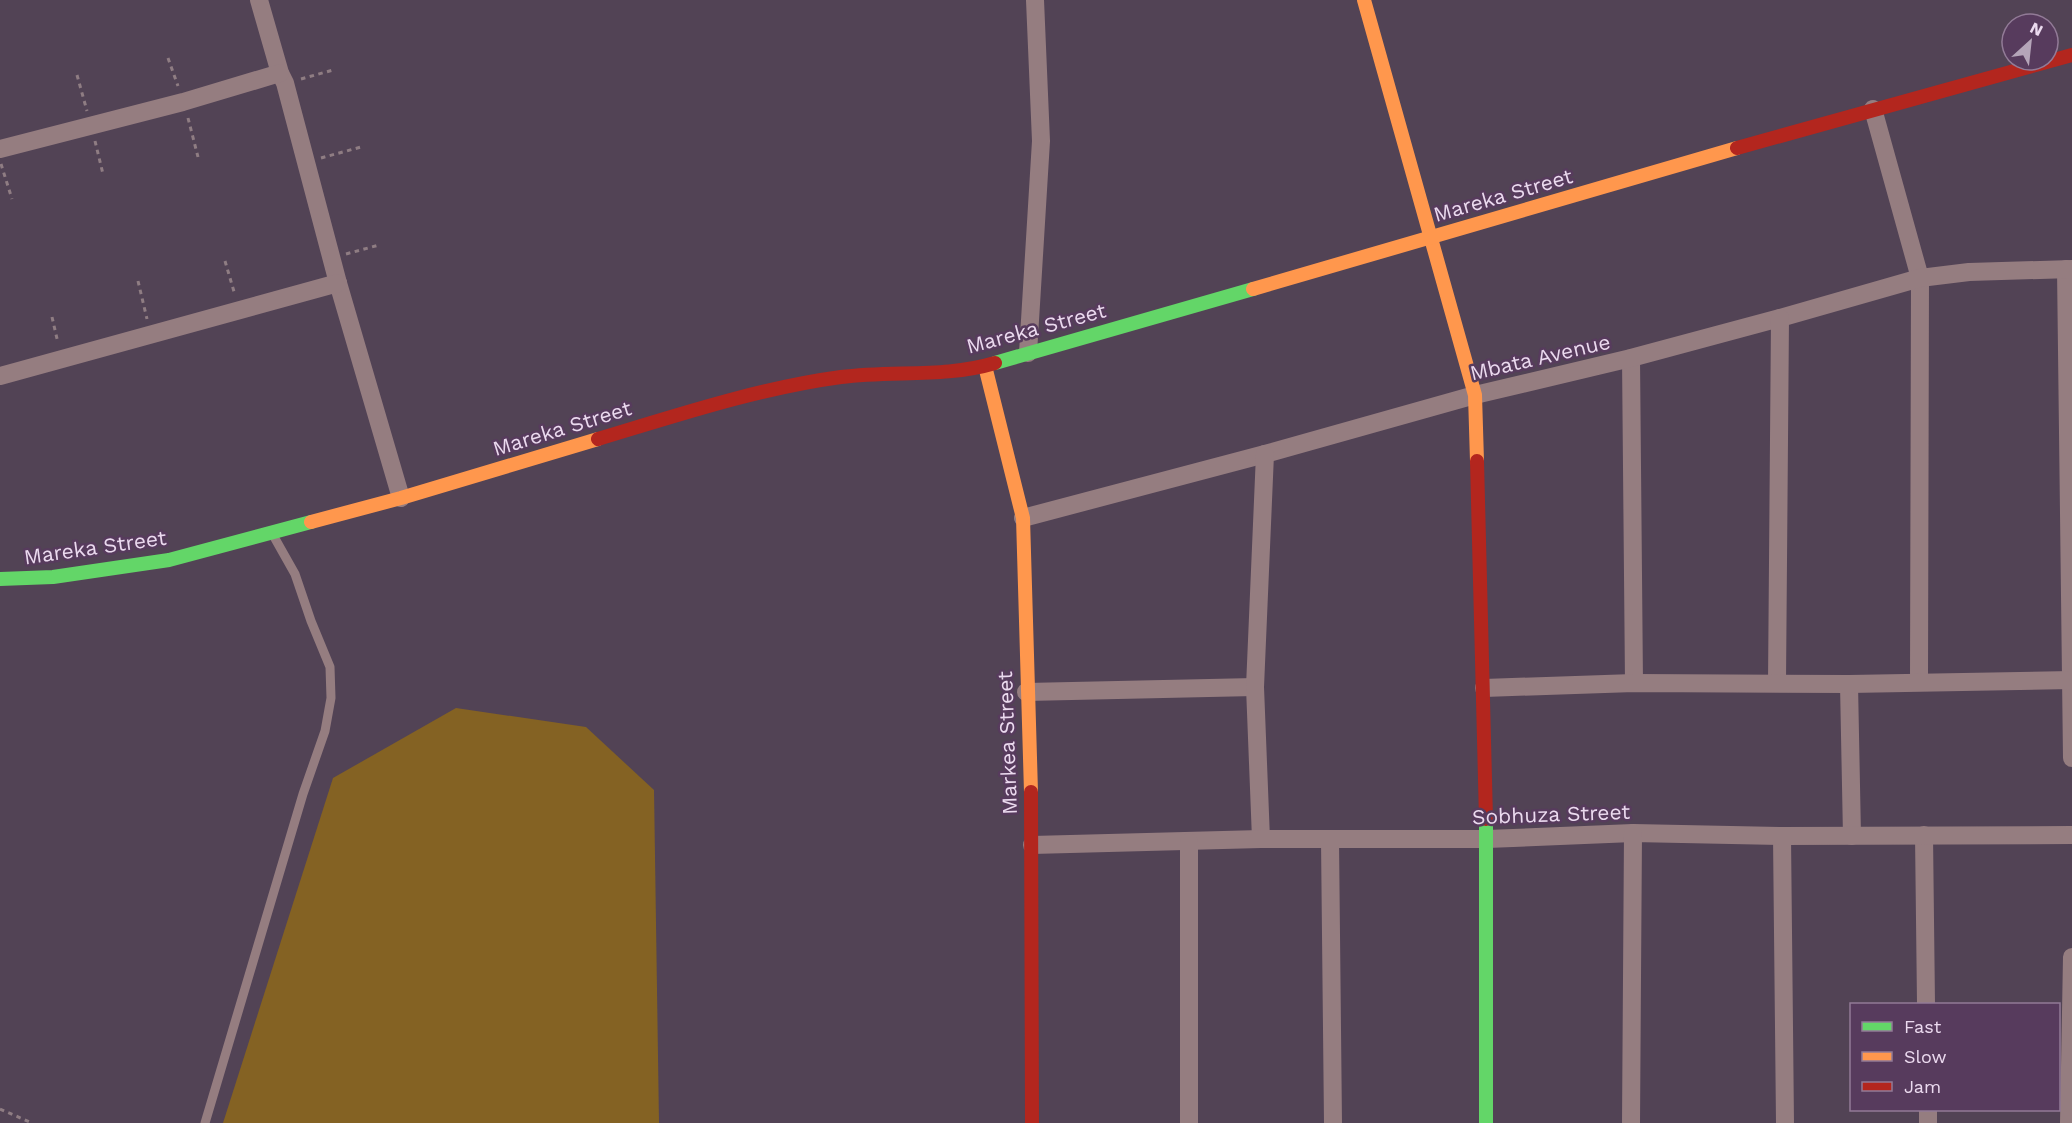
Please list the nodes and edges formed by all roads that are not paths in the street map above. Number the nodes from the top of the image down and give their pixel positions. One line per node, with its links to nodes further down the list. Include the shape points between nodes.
1 (259, 0): 5 (street)
2 (1035, 0): 13 (street, via 1041,141)
3 (1364, 0): 8 (main road)
4 (2072, 56): 6 (main road, Mareka Street)
5 (282, 78): 7 (street); 11 (street)
6 (1873, 109): 8 (main road, Mareka Street); 10 (street)
7 (0, 149)
8 (1431, 238): 13 (main road, Mareka Street); 17 (main road)
9 (2069, 269): 10 (street, Mbata Avenue, via 1969,272); 23 (street)
10 (1920, 278): 12 (street, Mbata Avenue); 24 (street)
11 (338, 283): 16 (street); 19 (street)
12 (1780, 318): 14 (street, Mbata Avenue); 25 (street)
13 (1028, 353): 15 (main road, Mareka Street)
14 (1631, 358): 17 (street, Mbata Avenue); 26 (street)
15 (985, 366): 19 (main road, Mareka Street, via 936,373 842,377 756,394); 20 (main road, Markea Street)
16 (0, 376)
17 (1475, 395): 18 (street, Mbata Avenue); 29 (main road)
18 (1264, 454): 20 (street, Mbata Avenue); 28 (street)
19 (401, 498): 21 (main road, Mareka Street)
20 (1023, 518): 30 (main road, Markea Street)
21 (272, 531): 22 (main road, Mareka Street, via 169,560 53,577); 44 (lane, via 295,574 330,667 331,698 325,730)
22 (0, 579)
23 (2071, 680): 24 (street); 31 (street)
24 (1919, 681): 27 (street)
25 (1777, 682): 26 (street); 27 (street)
26 (1634, 683): 29 (street)
27 (1849, 684): 36 (street)
28 (1255, 687): 30 (street); 37 (street)
29 (1484, 688): 38 (main road)
30 (1026, 692): 41 (main road, Markea Street)
31 (2072, 759)
32 (1633, 833): 35 (street, Sobhuza Street); 38 (street, Sobhuza Street); 49 (street)
33 (1924, 835): 34 (street, Sobhuza Street); 36 (street, Sobhuza Street); 43 (street)
34 (2072, 835)
35 (1782, 836): 36 (street, Sobhuza Street); 50 (street)
36 (1852, 836)
37 (1261, 839): 39 (street, Sobhuza Street); 40 (street, Sobhuza Street)
38 (1487, 839): 39 (street, Sobhuza Street); 48 (main road)
39 (1330, 840): 47 (street)
40 (1189, 842): 41 (street, Sobhuza Street); 46 (street)
41 (1032, 845): 45 (main road, Markea Street)
42 (2072, 957): 51 (street)
43 (1926, 1003)
44 (205, 1123)
45 (1032, 1123)
46 (1189, 1123)
47 (1333, 1123)
48 (1486, 1123)
49 (1630, 1123)
50 (1785, 1123)
51 (2069, 1123)

